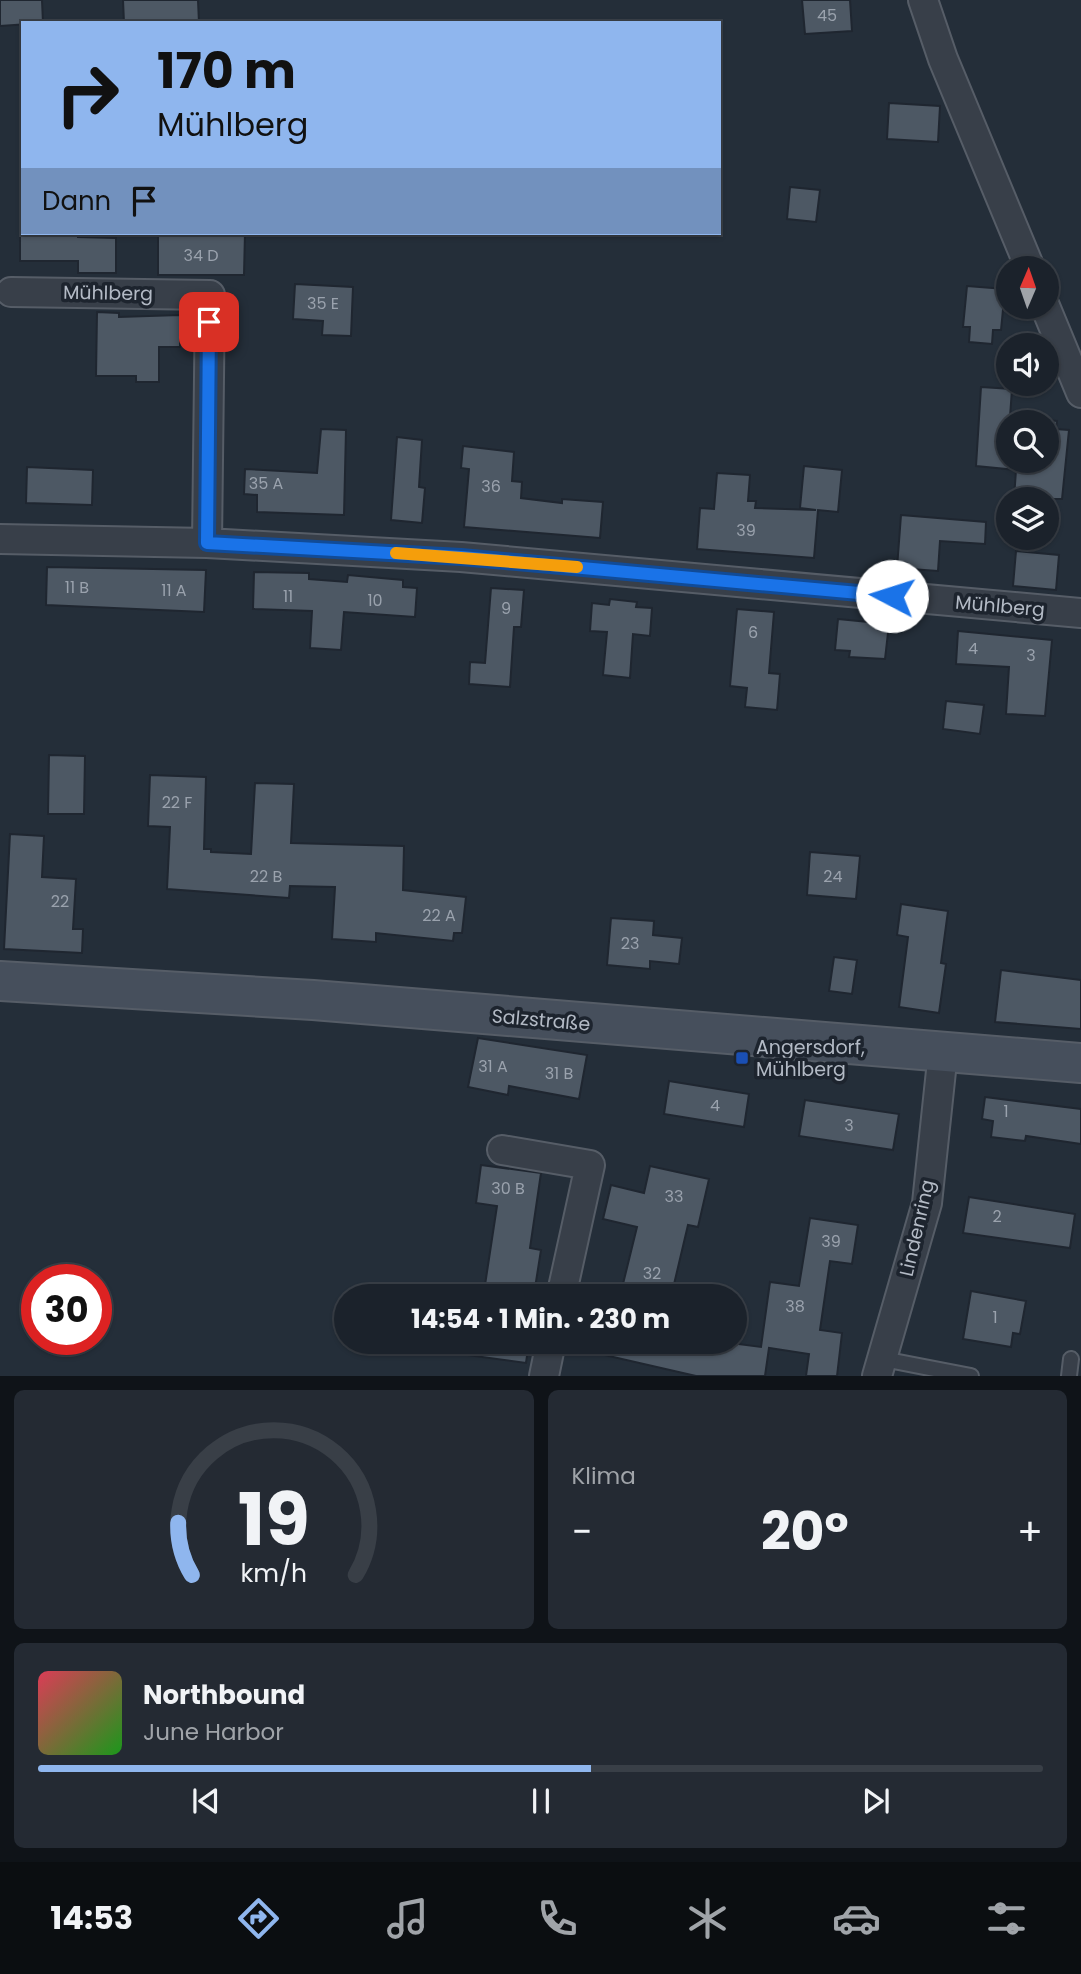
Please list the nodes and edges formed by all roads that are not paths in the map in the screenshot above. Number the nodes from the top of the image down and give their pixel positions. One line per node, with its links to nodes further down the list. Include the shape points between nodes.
1 (923, 0): 2 (street)
2 (1025, 256)
3 (11, 292): 7 (street, Mühlberg, via 210,295)
4 (1050, 319): 5 (street)
5 (1081, 393)
6 (0, 539): 7 (street, Mühlberg)
7 (207, 543): 8 (street, Mühlberg, via 461,557)
8 (1081, 613)
9 (0, 981): 10 (street, Salzstraße, via 313,1000)
10 (943, 1052): 11 (street, Salzstraße); 16 (street, Lindenring, via 927,1203)
11 (1081, 1063)
12 (502, 1150): 13 (street, via 590,1165)
13 (564, 1284)
14 (549, 1354): 17 (street)
15 (1071, 1359): 19 (lane)
16 (880, 1367): 18 (lane, Lindenring)
17 (544, 1376)
18 (971, 1376)
19 (1069, 1376)

